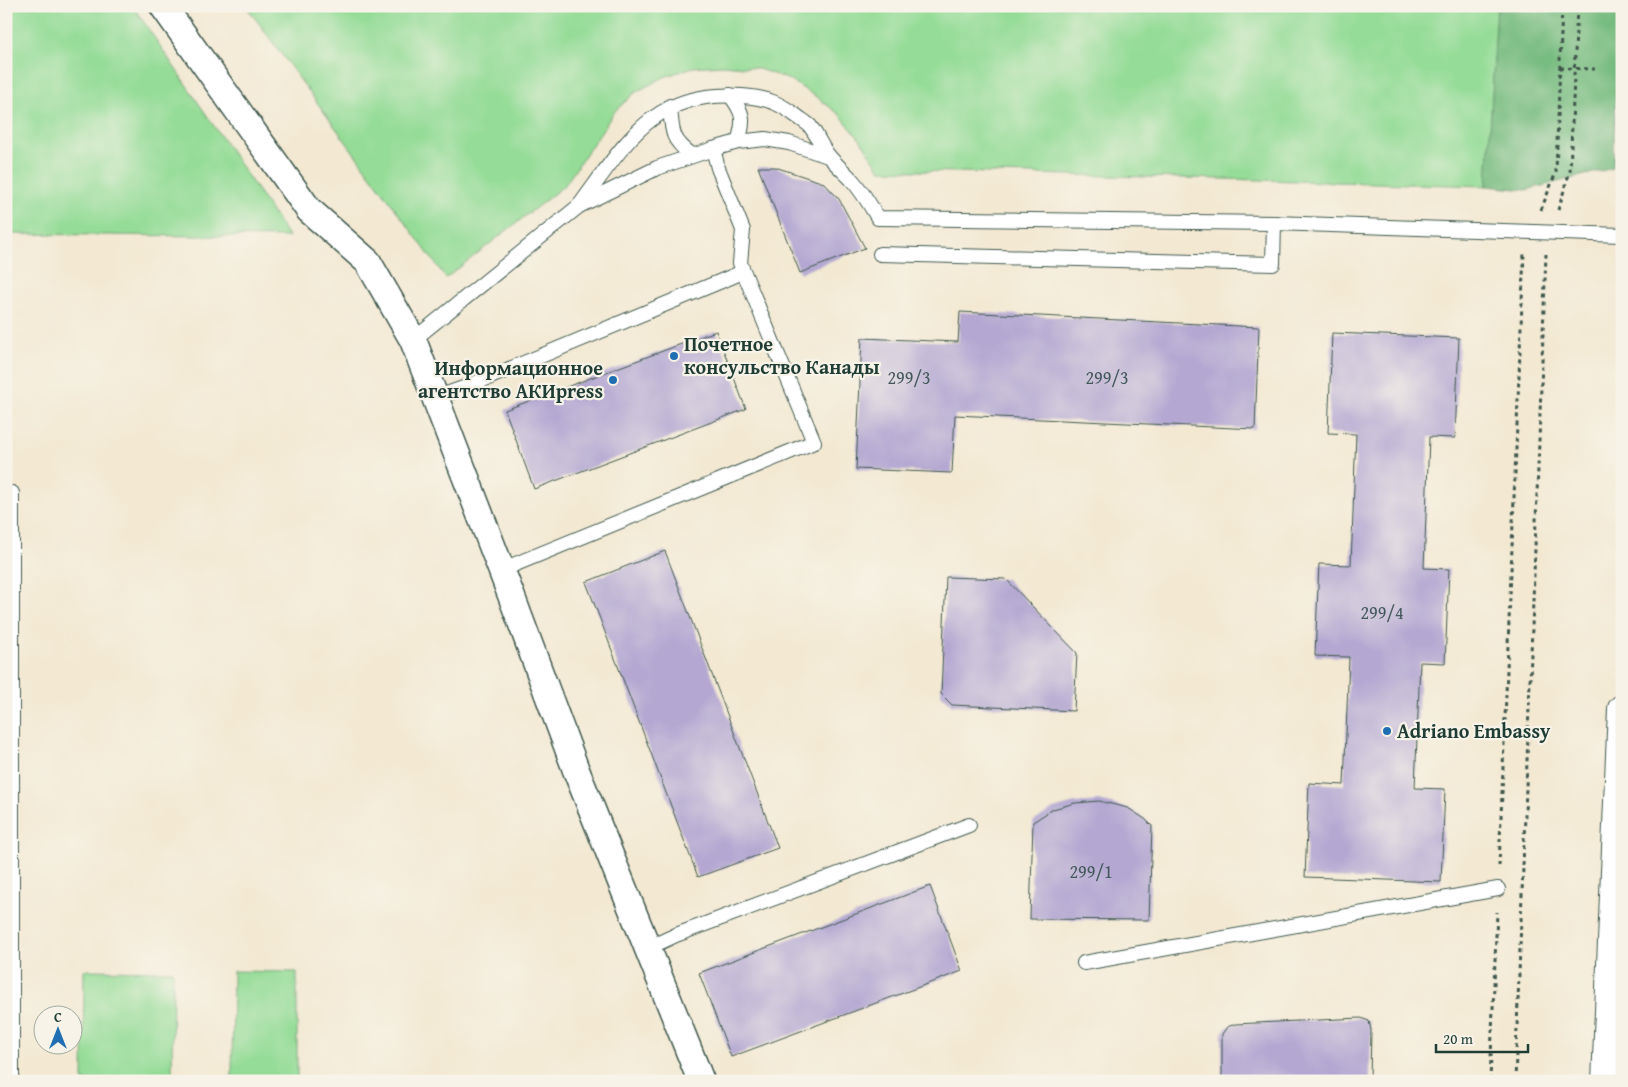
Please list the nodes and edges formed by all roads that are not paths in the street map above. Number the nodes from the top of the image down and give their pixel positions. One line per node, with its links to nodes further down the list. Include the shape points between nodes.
1 (163, 6): 13 (street, via 309,210 368,262)
2 (730, 95): 3 (lane, via 697,97); 4 (lane, via 743,116); 7 (lane, via 757,97 780,104 809,126)
3 (670, 106): 6 (lane, via 673,137); 8 (lane, via 624,144)
4 (738, 142): 5 (lane); 7 (lane, via 765,139)
5 (713, 149): 6 (lane); 12 (lane, via 743,230 740,263)
6 (692, 155): 8 (lane, via 657,168)
7 (828, 156): 9 (lane, via 853,181 878,218)
8 (580, 206): 13 (lane)
9 (1274, 223): 10 (lane); 11 (lane, via 1273,264)
10 (1622, 235)
11 (880, 254)
12 (743, 272): 14 (lane); 16 (lane, via 814,442)
13 (413, 340): 14 (street)
14 (435, 398): 16 (street)
15 (12, 493): 22 (lane)
16 (501, 570): 20 (street, via 576,770)
17 (1622, 709): 24 (main road)
18 (969, 825): 20 (lane, via 676,934)
19 (1498, 889): 21 (lane)
20 (648, 948): 23 (street)
21 (1084, 963)
22 (12, 1081)
23 (701, 1081)
24 (1606, 1081)

